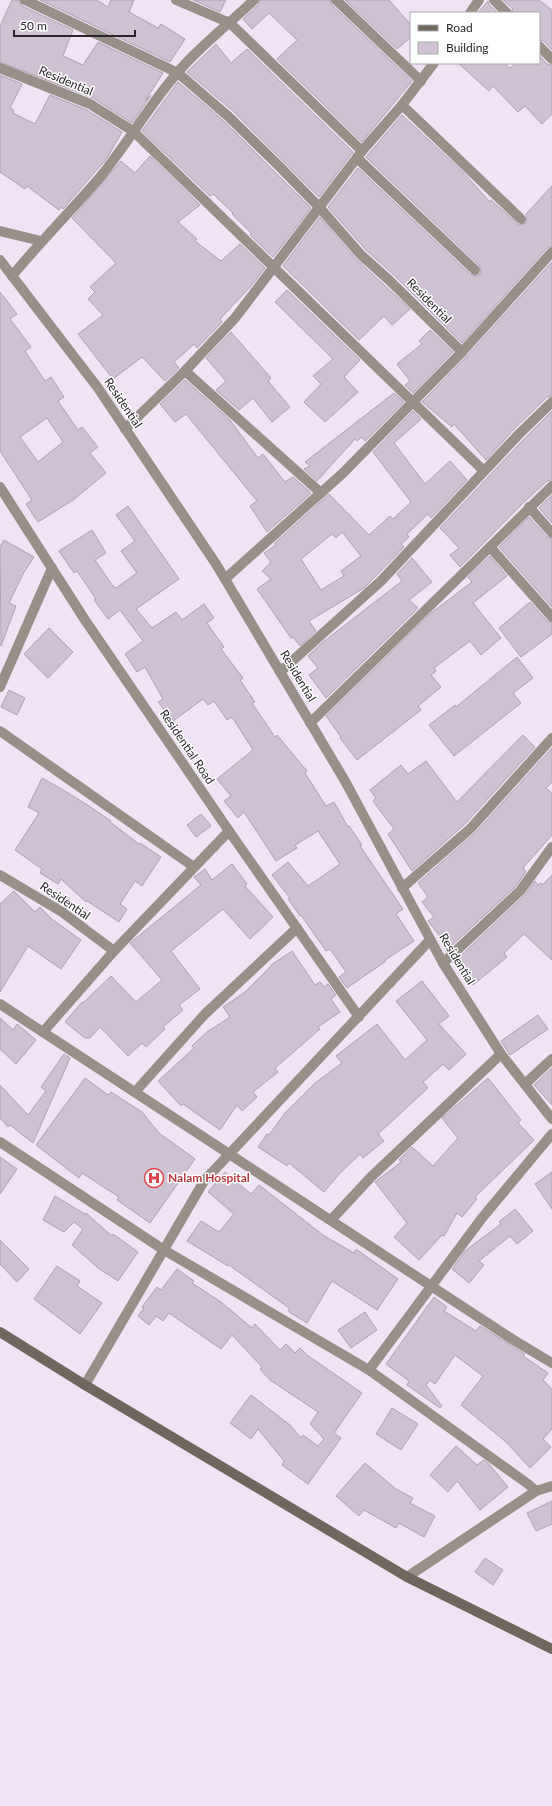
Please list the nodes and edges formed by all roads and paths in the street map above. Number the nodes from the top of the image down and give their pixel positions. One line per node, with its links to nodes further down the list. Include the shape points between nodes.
1 (25, 0): 14 (street, Residential)
2 (176, 0): 9 (street)
3 (254, 0): 9 (street)
4 (336, 0): 15 (street)
5 (479, 0): 7 (street)
6 (494, 0): 8 (street)
7 (471, 12)
8 (506, 12)
9 (230, 23): 14 (street); 18 (street)
10 (540, 47): 11 (street)
11 (552, 59)
12 (433, 64): 15 (street)
13 (0, 68): 17 (street, Residential, via 90,104)
14 (178, 73): 17 (street); 19 (street, Residential, via 229,117)
15 (421, 81): 16 (street)
16 (402, 105): 18 (street); 20 (street)
17 (133, 131): 22 (street, via 100,177); 25 (street, Residential)
18 (360, 155): 19 (street); 26 (street)
19 (320, 208): 25 (street); 28 (street, Residential, via 361,255)
20 (520, 219)
21 (0, 231): 22 (street)
22 (41, 240): 27 (street)
23 (552, 252): 28 (street)
24 (0, 260): 27 (street, Residential)
25 (274, 268): 29 (street, via 236,318); 30 (street, Residential)
26 (475, 270)
27 (12, 276): 32 (street, Residential, via 98,388)
28 (462, 352): 30 (street)
29 (186, 371): 32 (street); 36 (street)
30 (413, 402): 33 (street, Residential); 36 (street)
31 (552, 402): 33 (street)
32 (125, 429): 41 (street, Residential)
33 (484, 471): 43 (street, via 381,581)
34 (552, 486): 37 (street)
35 (0, 487): 40 (street, Residential Road)
36 (321, 494): 41 (street)
37 (530, 507): 38 (street); 39 (street)
38 (552, 533)
39 (490, 547): 42 (street); 45 (street)
40 (52, 568): 44 (street); 48 (street, Residential Road)
41 (225, 580): 43 (street, Residential)
42 (552, 617)
43 (280, 672): 45 (street, Residential)
44 (0, 687)
45 (310, 723): 52 (street, Residential)
46 (0, 731): 50 (street)
47 (552, 738): 52 (street, via 470,829)
48 (228, 831): 50 (street); 53 (street, Residential Road)
49 (552, 847): 56 (street, via 520,891)
50 (194, 867): 55 (street)
51 (0, 875): 55 (street, Residential, via 62,912)
52 (402, 888): 54 (street, Residential)
53 (296, 928): 58 (street, Residential Road); 63 (street, via 205,1014)
54 (430, 940): 56 (street, Residential); 58 (street)
55 (114, 951): 59 (street)
56 (443, 963): 60 (street, Residential)
57 (0, 1004): 59 (street)
58 (360, 1017): 67 (street)
59 (43, 1032): 63 (street)
60 (501, 1054): 62 (street, Residential); 68 (street, via 371,1177)
61 (552, 1059): 62 (street)
62 (525, 1084): 64 (street, Residential)
63 (136, 1092): 67 (street)
64 (552, 1119)
65 (552, 1134): 70 (street, via 482,1218)
66 (0, 1142): 69 (street)
67 (230, 1155): 68 (street); 69 (street, via 204,1181)
68 (331, 1220): 70 (street)
69 (164, 1250): 73 (street); 74 (street)
70 (431, 1286): 72 (street); 73 (street)
71 (0, 1332): 74 (main road)
72 (552, 1363)
73 (369, 1370): 76 (street)
74 (84, 1385): 77 (main road)
75 (552, 1486): 76 (street)
76 (536, 1492): 77 (street)
77 (407, 1577): 78 (main road)
78 (552, 1649)

